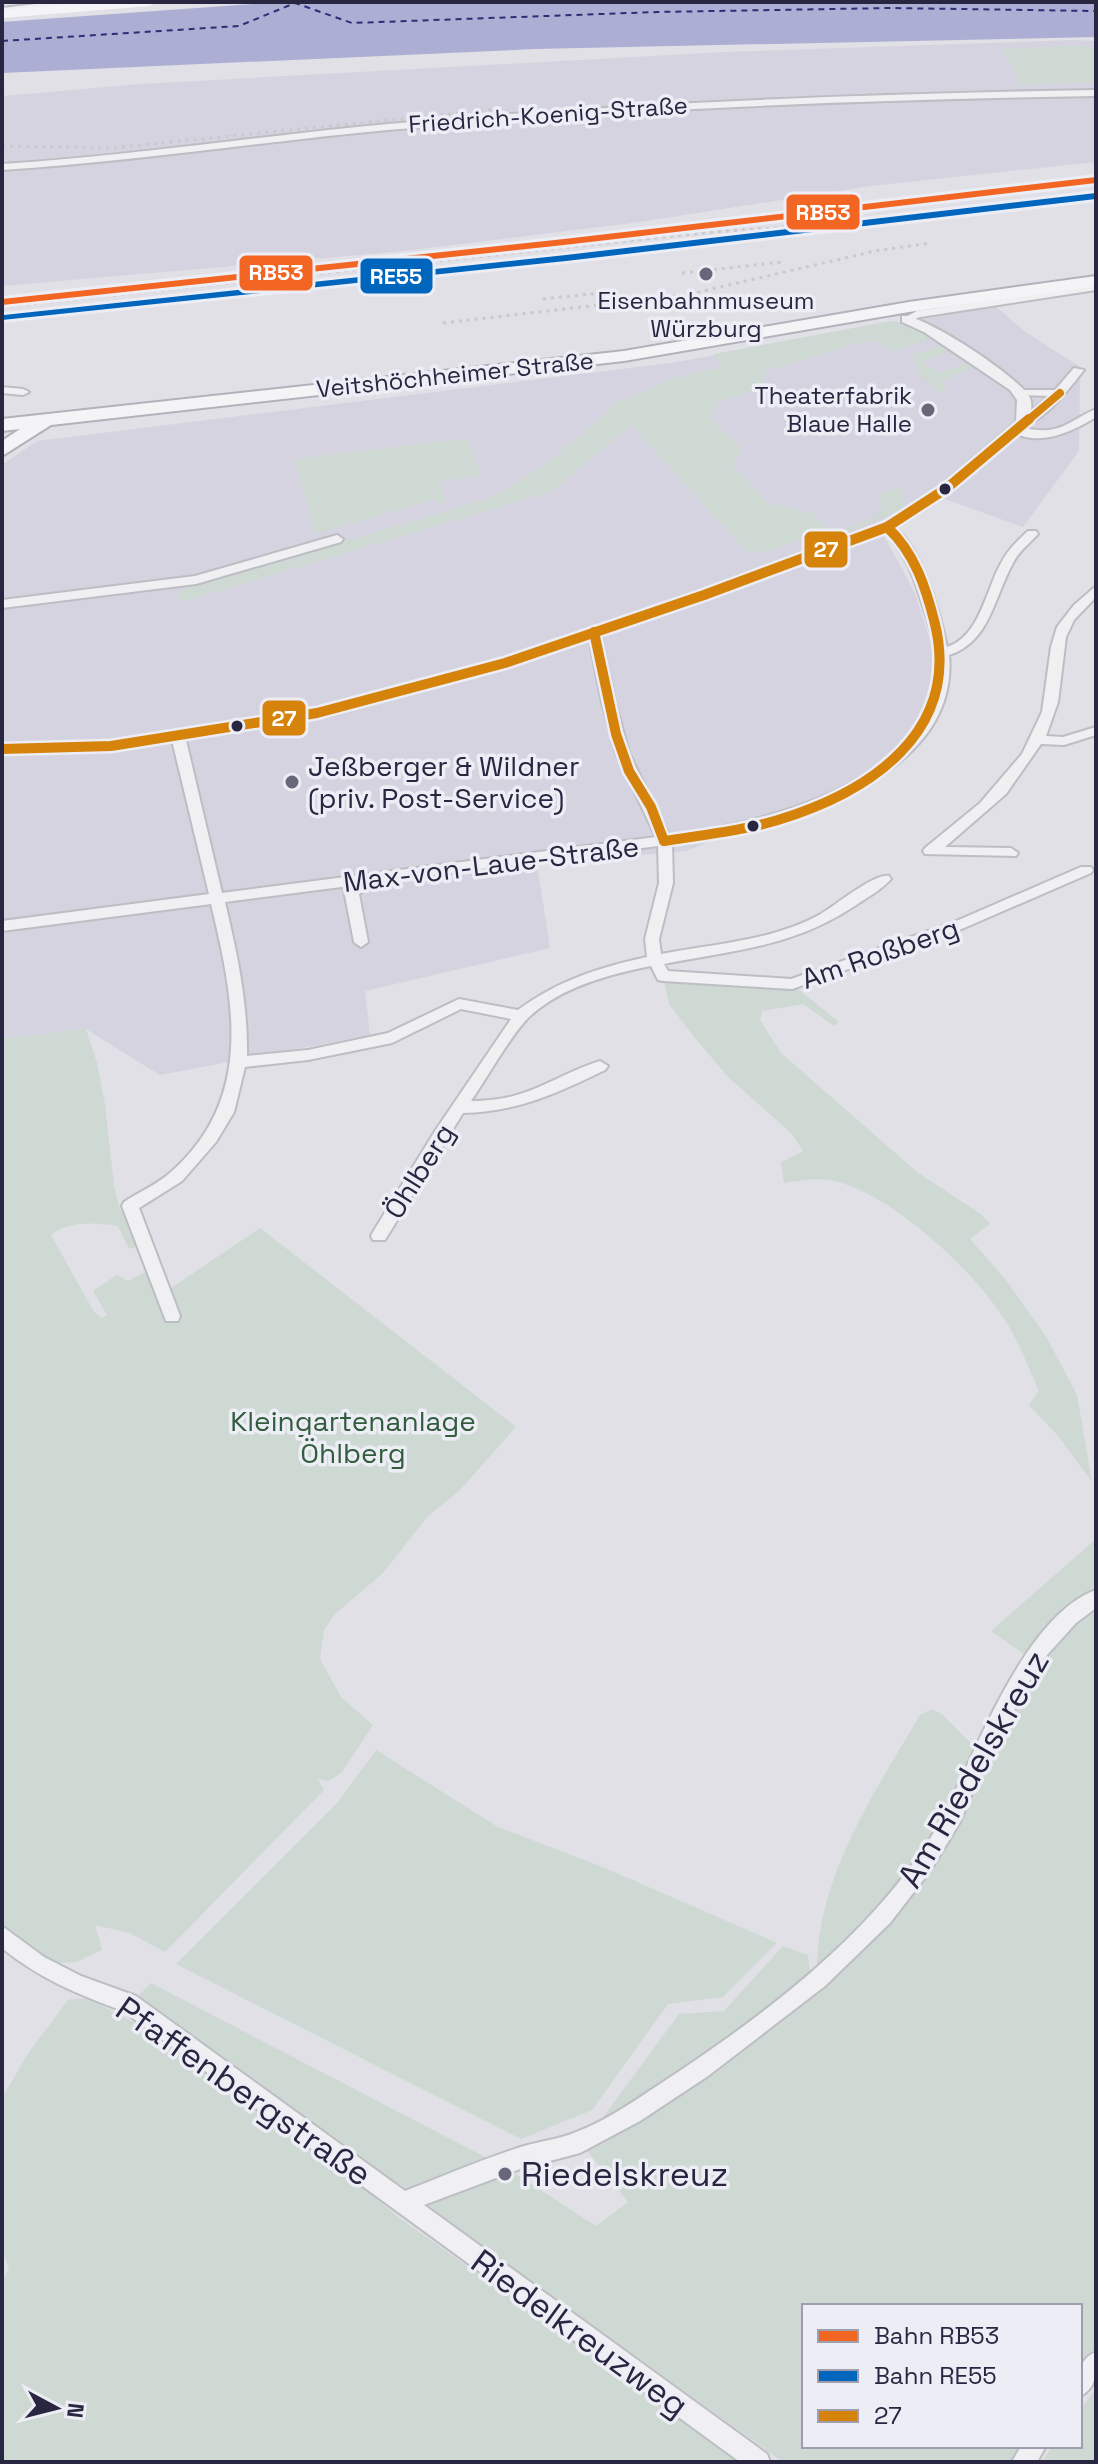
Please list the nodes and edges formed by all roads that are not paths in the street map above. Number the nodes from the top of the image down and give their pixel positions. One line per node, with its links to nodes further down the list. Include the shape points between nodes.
1 (69, 2): 3 (street)
2 (150, 2): 3 (main road)
3 (2, 12)
4 (1096, 93): 5 (street, Friedrich-Koenig-Straße, via 601,110)
5 (2, 167)
6 (1096, 273): 9 (highway, Veitshöchheimer Straße, via 852,309)
7 (1096, 281): 9 (highway, Veitshöchheimer Straße)
8 (1096, 287): 10 (street)
9 (830, 317): 10 (highway, via 844,323); 17 (highway, Veitshöchheimer Straße, via 569,355); 18 (highway, Veitshöchheimer Straße, via 624,356)
10 (907, 319): 14 (street, via 960,348)
11 (1078, 370): 15 (street)
12 (2, 390): 13 (street)
13 (23, 392)
14 (1020, 392): 15 (street); 20 (street)
15 (1060, 393): 20 (street)
16 (1096, 412): 20 (street, via 1053,435)
17 (2, 415)
18 (65, 418): 19 (highway, Veitshöchheimer Straße); 21 (highway, via 29,431)
19 (2, 425)
20 (1020, 427): 22 (street, via 947,488)
21 (2, 450)
22 (887, 527): 27 (street); 28 (street, Max-von-Laue-Straße, via 904,544 937,628)
23 (1032, 534): 28 (street, via 1020,541 999,576 974,636)
24 (337, 539): 26 (street, via 196,580)
25 (1096, 590): 31 (street, via 1064,626 1055,694)
26 (2, 604)
27 (594, 632): 30 (street, via 505,663 328,711); 33 (street, via 629,771)
28 (941, 653): 33 (street, Max-von-Laue-Straße, via 943,672 932,709 922,730 895,758 837,797 770,823)
29 (1096, 731): 31 (street, via 1064,741)
30 (178, 736): 32 (street, via 111,746); 38 (street)
31 (1036, 740): 34 (street, via 992,803 930,851)
32 (2, 749)
33 (664, 841): 37 (street, Max-von-Laue-Straße); 41 (street, via 666,885 651,933)
34 (1011, 853)
35 (1086, 870): 41 (street, Am Roßberg, via 959,925 792,984 663,976)
36 (884, 879): 41 (street, Öhlberg, via 835,913 785,935)
37 (357, 881): 38 (street, Max-von-Laue-Straße); 40 (street, via 359,889 351,890)
38 (217, 899): 39 (street, Max-von-Laue-Straße); 43 (street, via 240,1024)
39 (2, 926)
40 (361, 942)
41 (654, 962): 42 (street, Öhlberg, via 586,977 537,1000)
42 (521, 1016): 43 (street, via 459,1004 392,1038); 45 (street, Öhlberg)
43 (239, 1062): 47 (street, via 226,1112 211,1138 176,1177 130,1206)
44 (600, 1066): 45 (street, Öhlberg, via 525,1102)
45 (460, 1107): 46 (street, Öhlberg)
46 (379, 1236)
47 (172, 1316)
48 (1096, 1598): 50 (street, Am Riedelskreuz, via 1031,1659 924,1864 883,1916 818,1979 633,2114 580,2142 523,2157)
49 (2, 1936): 50 (street, Pfaffenbergstraße, via 37,1964 129,2003)
50 (401, 2203): 53 (street, Riedelkreuzweg)
51 (1096, 2363): 52 (street)
52 (1082, 2382)
53 (759, 2462)

